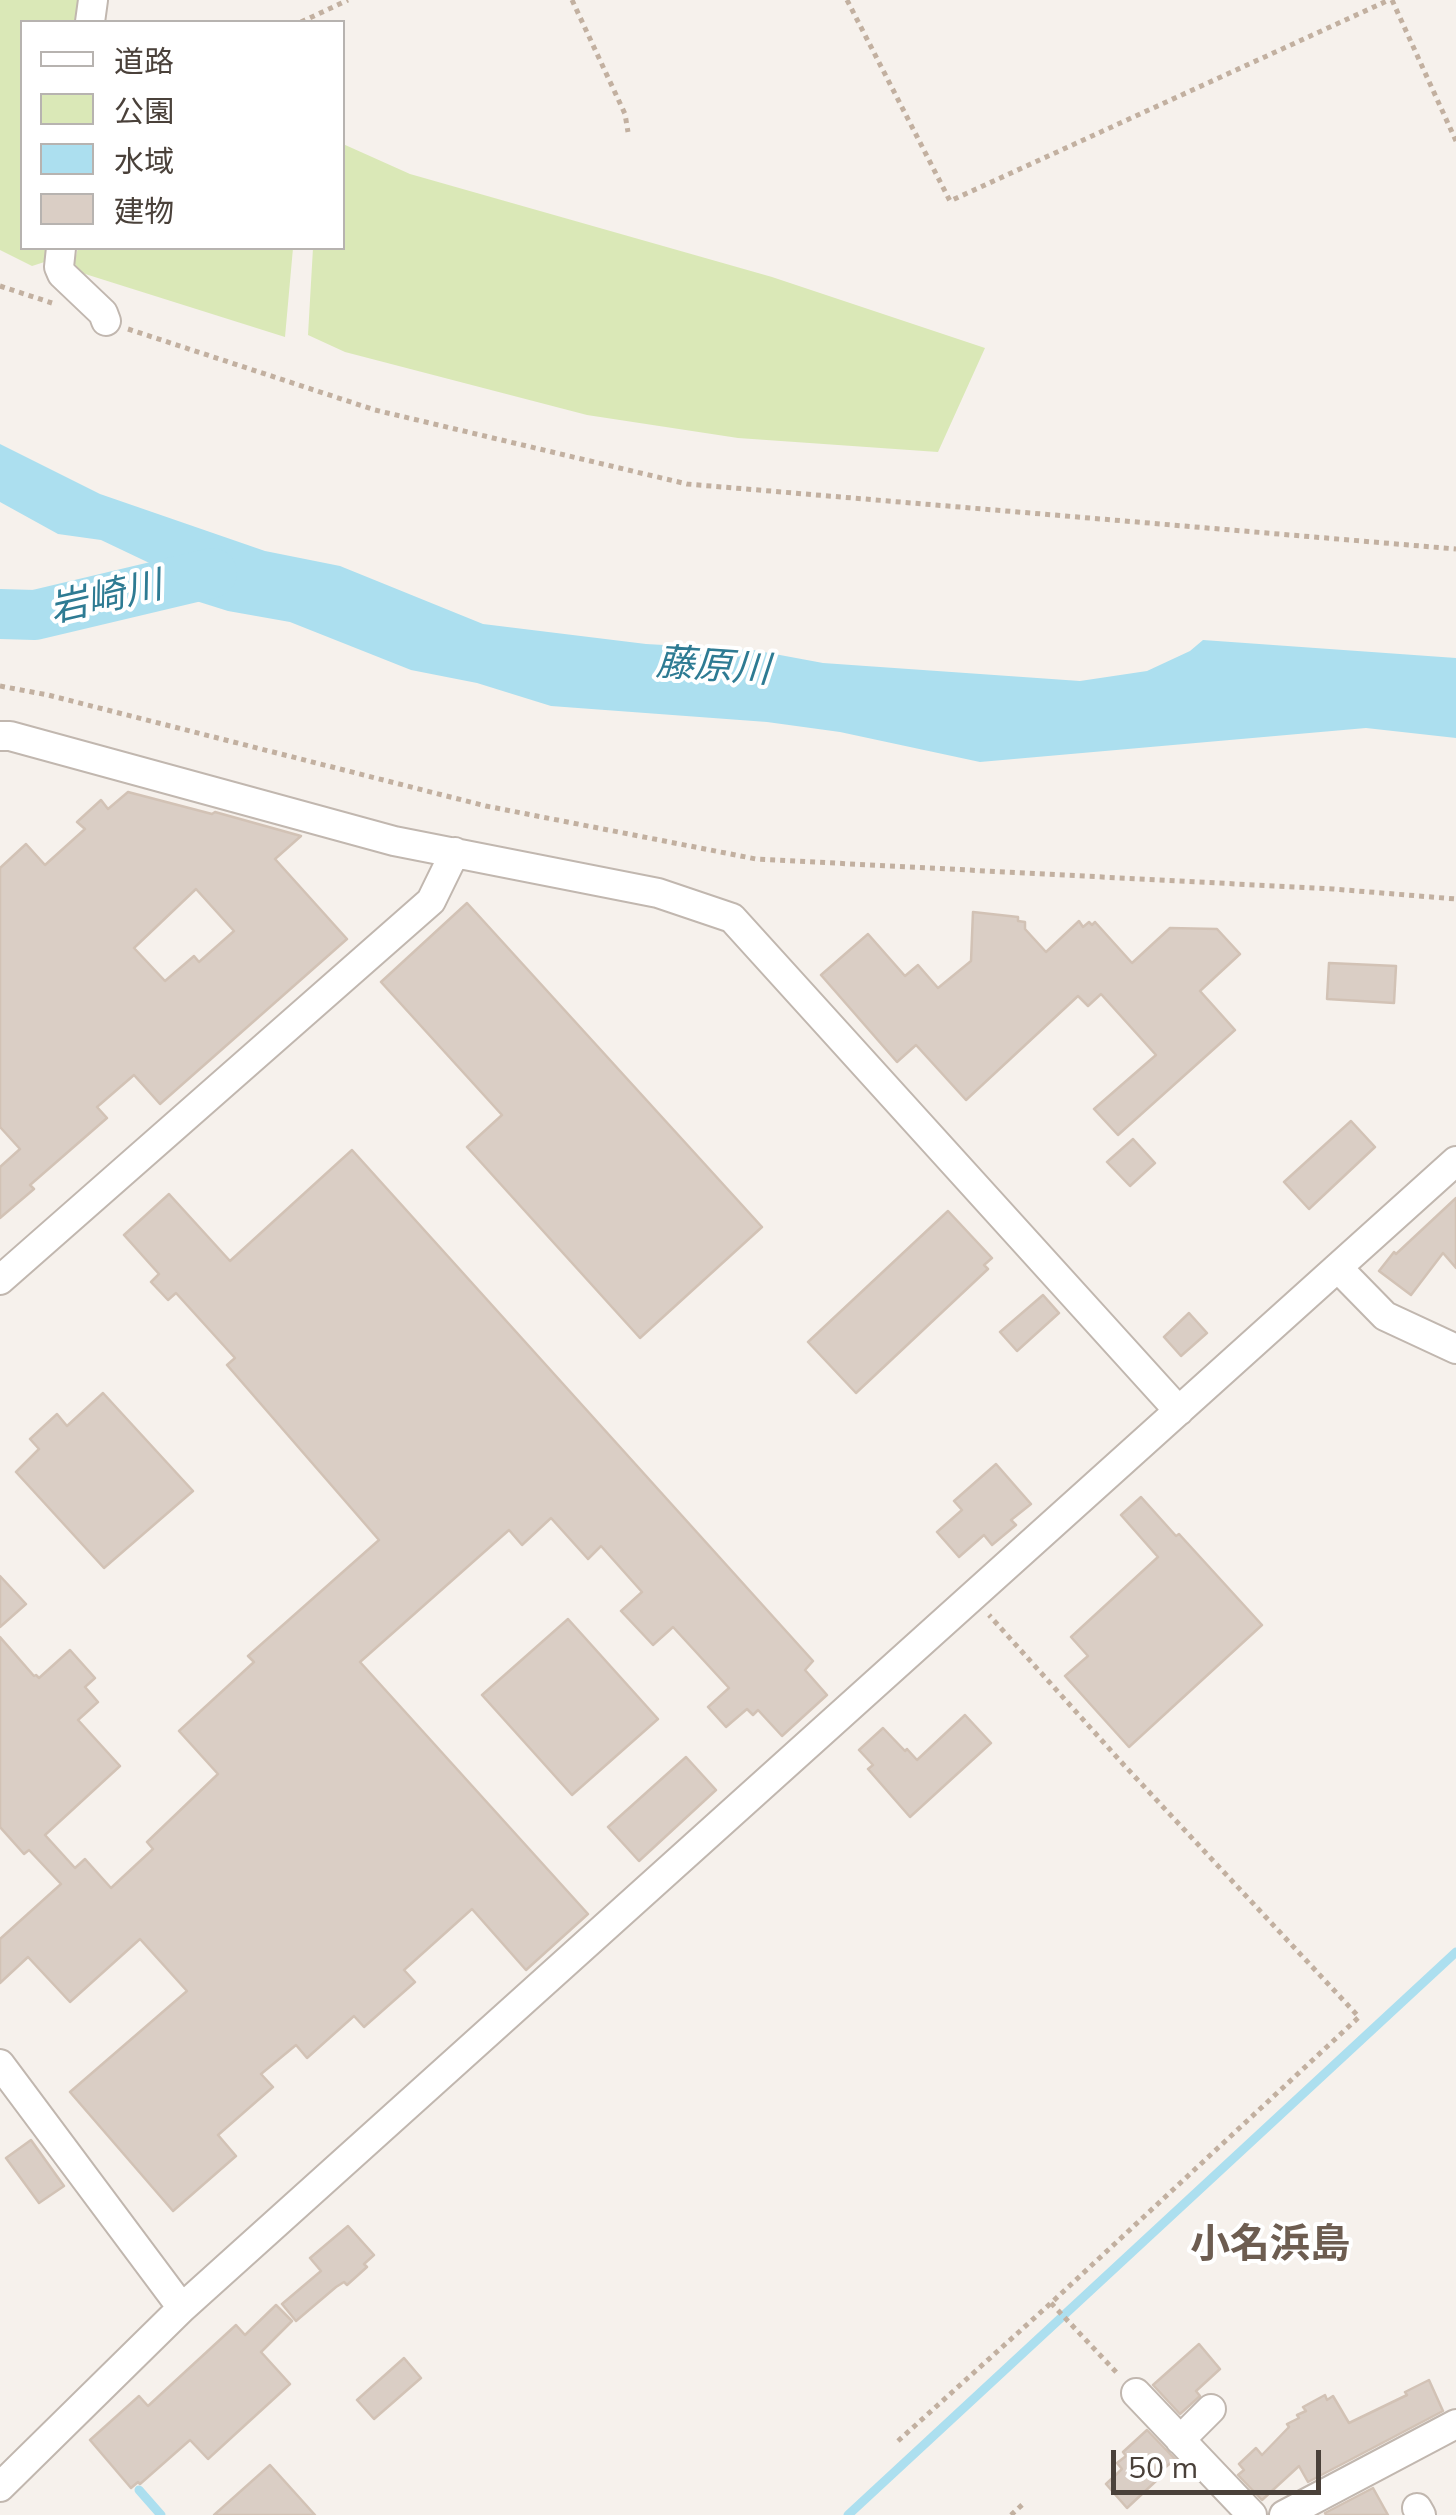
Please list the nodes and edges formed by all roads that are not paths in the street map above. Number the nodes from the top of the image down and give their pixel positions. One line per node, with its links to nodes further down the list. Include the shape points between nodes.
1 (61, 250): 2 (street, via 62,274)
2 (106, 321)
3 (0, 736): 4 (street)
4 (455, 852): 7 (street, via 430,901); 9 (street, via 658,893 732,918)
5 (1456, 1161): 6 (street)
6 (1338, 1268): 8 (street, via 1385,1316); 9 (street)
7 (0, 1280)
8 (1456, 1348)
9 (1179, 1411): 11 (street)
10 (0, 2064): 11 (street)
11 (182, 2308): 16 (street)
12 (1136, 2393): 15 (street)
13 (1211, 2409): 15 (street)
14 (1456, 2424): 18 (street)
15 (1180, 2440): 17 (street)
16 (0, 2487)
17 (1252, 2515)
18 (1284, 2515)

